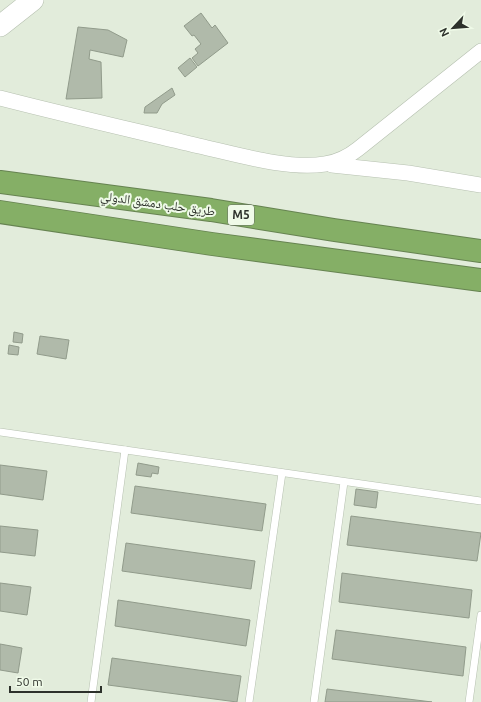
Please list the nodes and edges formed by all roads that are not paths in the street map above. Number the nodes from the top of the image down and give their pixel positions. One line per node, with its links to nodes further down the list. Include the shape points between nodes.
1 (13, 0): 3 (main road)
2 (33, 0): 4 (main road)
3 (0, 10)
4 (0, 26)
5 (481, 51): 7 (street, via 352,154)
6 (0, 98): 7 (street, via 256,159 296,165)
7 (325, 164): 9 (street, via 408,173)
8 (0, 182): 10 (highway, طريق حلب دمشق الدولي / M5)
9 (481, 185)
10 (211, 210): 12 (highway); 13 (highway, طريق حلب دمشق الدولي / M5)
11 (0, 212): 12 (highway)
12 (212, 244): 14 (highway)
13 (481, 251)
14 (481, 280)
15 (0, 432): 16 (lane)
16 (125, 450): 17 (lane); 21 (lane)
17 (282, 473): 18 (lane); 22 (lane)
18 (344, 482): 19 (lane); 23 (lane)
19 (481, 501)
20 (481, 615): 24 (lane)
21 (91, 702)
22 (250, 702)
23 (314, 702)
24 (469, 702)

